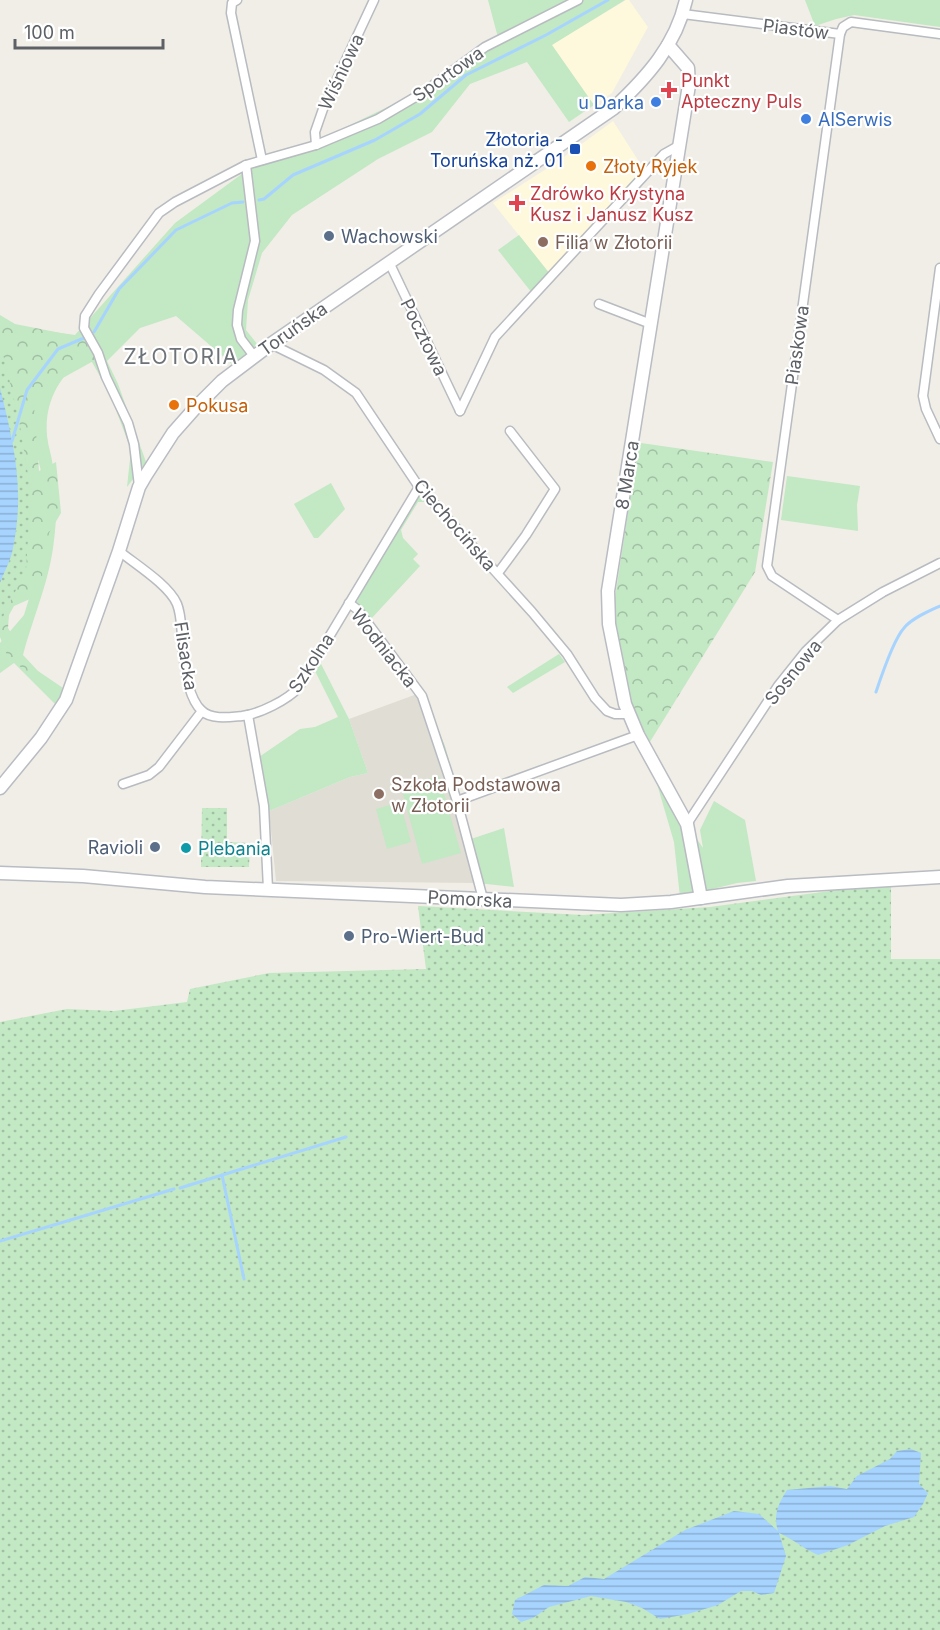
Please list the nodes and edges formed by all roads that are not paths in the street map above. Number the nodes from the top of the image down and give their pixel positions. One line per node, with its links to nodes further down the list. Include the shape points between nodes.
1 (237, 0): 11 (street, via 232,3 231,13)
2 (374, 0): 9 (street, Wiśniowa, via 323,109 315,132)
3 (578, 0): 9 (street, Sportowa, via 485,47 378,120)
4 (686, 0): 5 (main road, Toruńska)
5 (683, 14): 7 (street, Piastów); 8 (main road, Toruńska)
6 (940, 33): 7 (street, Piastów, via 851,22)
7 (840, 34): 27 (street, Piaskowa, via 766,566 772,576)
8 (668, 45): 10 (main road, 8 Marca, via 689,72); 13 (main road, Toruńska, via 645,78 614,108)
9 (316, 145): 11 (street, Sportowa)
10 (680, 145): 13 (street, Pocztowa, via 664,154 495,337 460,411); 16 (main road, 8 Marca)
11 (262, 160): 12 (street, Sportowa)
12 (246, 165): 18 (street, via 255,241 237,325 241,339); 21 (street, Sportowa, via 159,213 85,316 84,328 128,423)
13 (389, 262): 17 (main road, Toruńska)
14 (940, 268): 20 (street, via 923,396)
15 (599, 304): 16 (street)
16 (651, 324): 29 (main road, 8 Marca, via 608,591 609,624)
17 (271, 344): 18 (main road, Toruńska); 22 (street, Ciechocińska, via 324,370 356,393)
18 (254, 357): 21 (main road, Toruńska, via 196,407 173,434)
19 (510, 431): 25 (street, via 555,489)
20 (940, 439)
21 (139, 487): 23 (main road, Toruńska)
22 (419, 487): 25 (street, Ciechocińska); 26 (street, Szkolna)
23 (119, 551): 28 (street, Flisacka, via 176,602 185,668 193,698); 33 (main road, Toruńska, via 66,700)
24 (940, 563): 27 (street, Sosnowa)
25 (498, 573): 29 (street, Ciechocińska, via 567,654 607,711)
26 (349, 603): 30 (street, Szkolna, via 293,694); 34 (street, Wodniacka, via 422,696)
27 (838, 620): 35 (street, Sosnowa, via 778,686)
28 (202, 711): 30 (street, Szkolna, via 227,718); 32 (street, via 159,767)
29 (629, 714): 31 (main road, 8 Marca)
30 (248, 715): 38 (street, via 264,806)
31 (638, 735): 34 (street); 35 (main road, 8 Marca)
32 (123, 784)
33 (0, 788)
34 (457, 801): 40 (street, Wodniacka)
35 (687, 824): 39 (main road, 8 Marca)
36 (0, 873): 38 (main road, Pomorska)
37 (940, 877): 39 (main road, Pomorska, via 788,886)
38 (268, 889): 40 (main road, Pomorska)
39 (701, 898): 40 (main road, Pomorska, via 621,905)
40 (483, 900)

